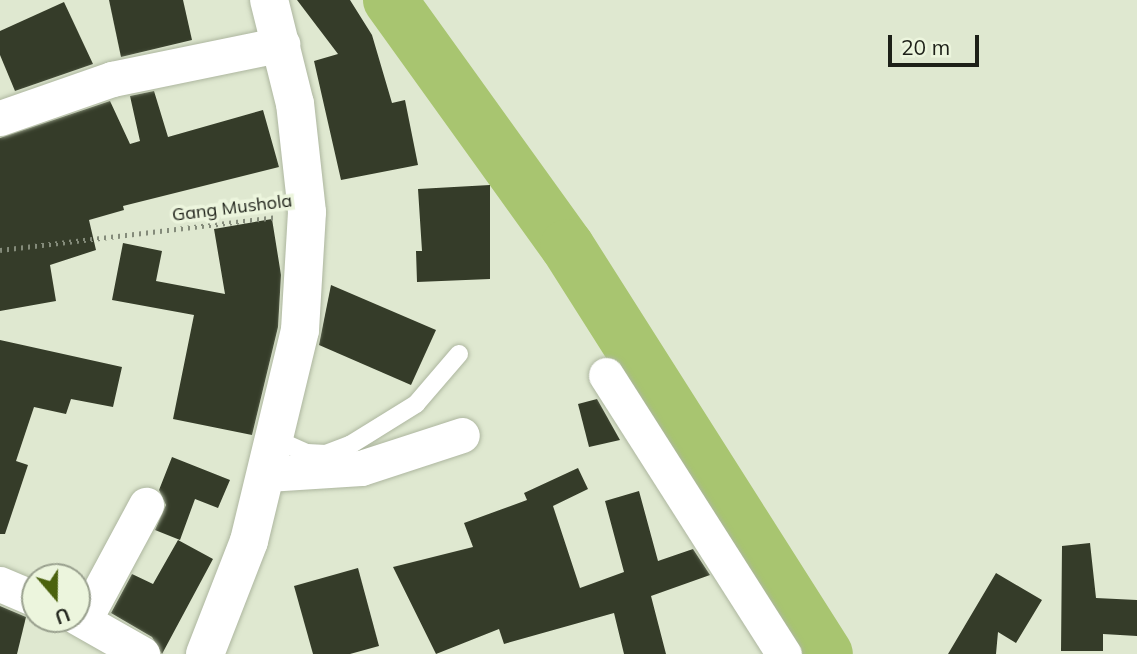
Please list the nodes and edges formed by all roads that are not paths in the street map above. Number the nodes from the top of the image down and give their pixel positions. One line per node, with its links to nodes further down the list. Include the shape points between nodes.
1 (269, 0): 2 (main road)
2 (282, 44): 3 (street, via 112,79); 7 (main road, via 295,104 307,212 300,330)
3 (0, 118)
4 (459, 354): 7 (lane, via 416,404 350,445 326,454)
5 (606, 375): 15 (street)
6 (463, 435): 7 (street, via 361,468)
7 (271, 457): 14 (main road, via 249,541)
8 (146, 505): 11 (street)
9 (0, 584): 10 (street)
10 (21, 593)
11 (91, 601)
12 (91, 624): 13 (street)
13 (142, 654)
14 (205, 654)
15 (785, 654)

